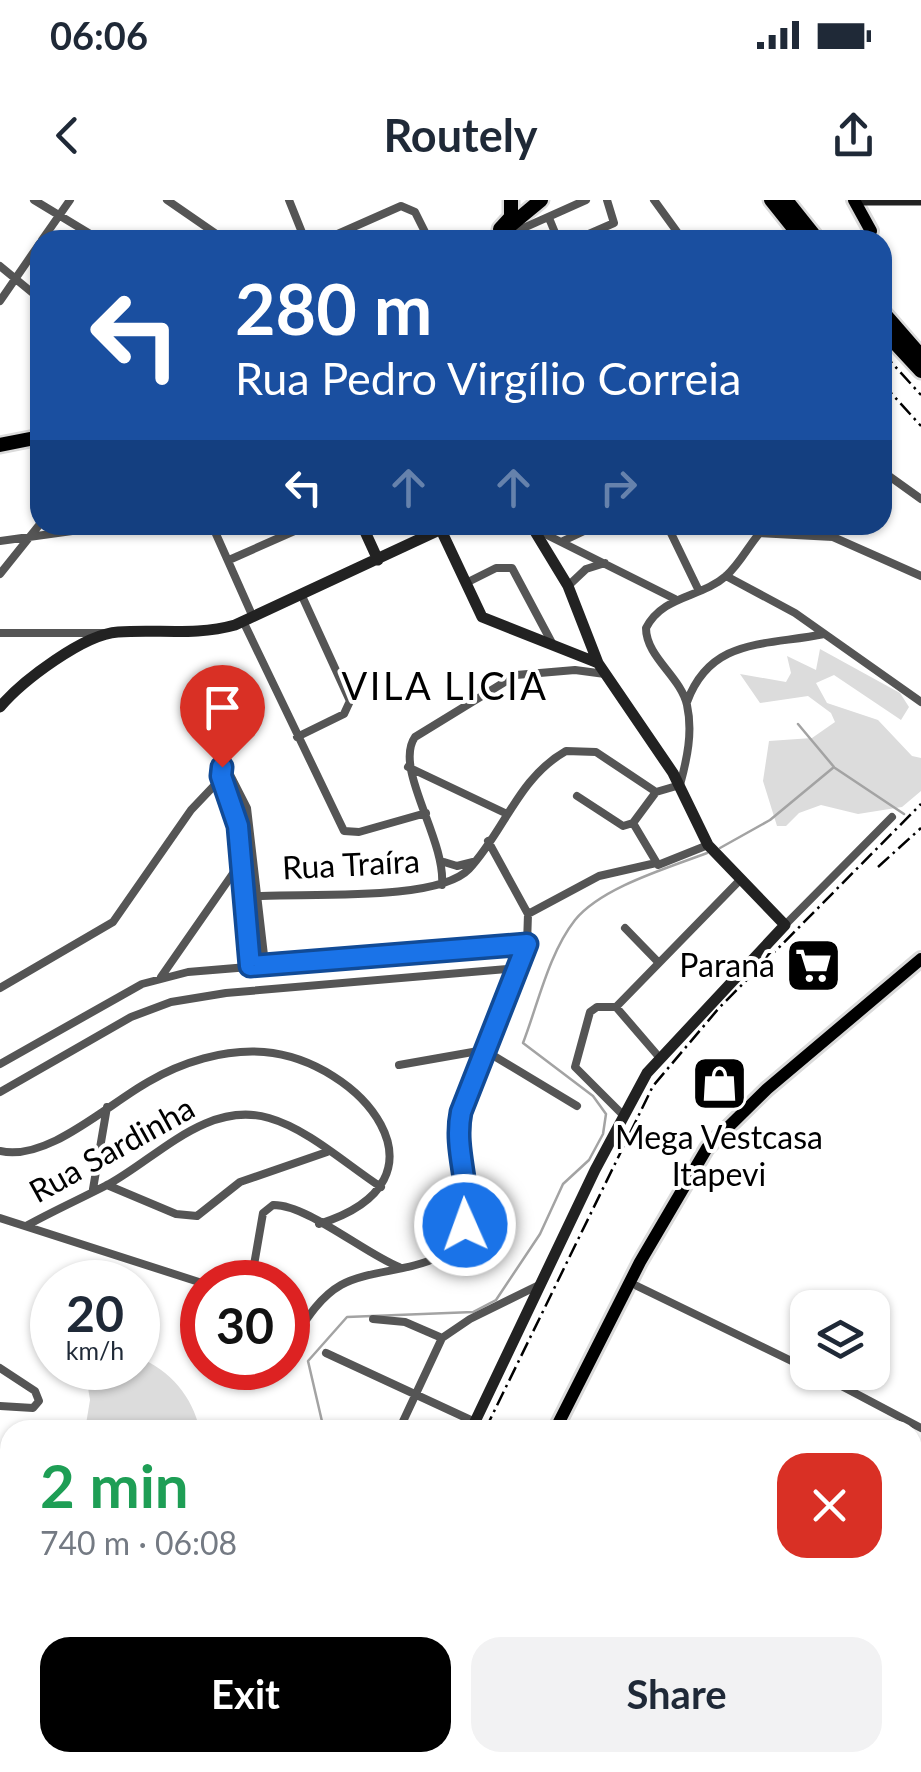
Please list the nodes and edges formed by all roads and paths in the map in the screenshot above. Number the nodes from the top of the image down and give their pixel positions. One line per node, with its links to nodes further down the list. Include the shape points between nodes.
1 (34, 200): 14 (street)
2 (70, 200): 14 (street)
3 (167, 200): 18 (street)
4 (289, 200): 19 (street)
5 (512, 200): 22 (highway, via 511,218)
6 (542, 200): 23 (highway)
7 (586, 200): 15 (street)
8 (607, 200): 26 (street, via 616,217)
9 (654, 200): 27 (street)
10 (772, 200): 28 (highway)
11 (786, 200): 29 (highway)
12 (854, 200): 13 (street); 30 (main road)
13 (920, 200)
14 (58, 217): 16 (street); 17 (street)
15 (548, 218): 24 (street); 25 (street)
16 (49, 230)
17 (82, 230)
18 (210, 230)
19 (302, 230)
20 (346, 230): 21 (street, via 400,206 411,208)
21 (425, 230)
22 (501, 230)
23 (510, 230)
24 (517, 230)
25 (553, 230)
26 (597, 230)
27 (676, 230)
28 (795, 230)
29 (810, 230)
30 (870, 230)
31 (30, 257): 33 (street)
32 (0, 266): 33 (street)
33 (16, 277): 34 (street); 35 (street)
34 (30, 290)
35 (0, 301)
36 (892, 323): 38 (highway)
37 (892, 340): 39 (highway)
38 (921, 356)
39 (921, 371)
40 (30, 440): 41 (highway)
41 (0, 445)
42 (892, 478): 43 (street)
43 (921, 499)
44 (36, 535): 56 (street)
45 (216, 535): 60 (street)
46 (285, 535): 60 (street)
47 (367, 535): 61 (street)
48 (429, 535): 61 (street)
49 (448, 535): 66 (street)
50 (537, 535): 67 (street)
51 (551, 535): 59 (street)
52 (576, 535): 59 (street)
53 (671, 535): 68 (street)
54 (757, 535): 64 (street)
55 (796, 535): 57 (street)
56 (28, 536): 58 (street); 63 (street)
57 (833, 537): 65 (street)
58 (0, 541)
59 (563, 541): 62 (street)
60 (229, 560): 71 (street)
61 (378, 560): 69 (street)
62 (605, 563): 67 (street); 70 (street)
63 (0, 574)
64 (726, 576): 68 (street); 74 (street)
65 (921, 576)
66 (466, 583): 75 (street, via 491,624); 75 (street, via 512,568)
67 (568, 586): 76 (street)
68 (699, 590): 70 (street)
69 (302, 596): 71 (street); 81 (street, via 350,701 344,714)
70 (675, 599): 77 (street, via 650,620 646,635)
71 (248, 619): 73 (street, via 202,632); 81 (street)
72 (0, 633): 73 (street)
73 (104, 634): 79 (street, via 43,669)
74 (824, 634): 77 (street, via 718,657 695,680); 78 (street)
75 (553, 646): 76 (street)
76 (601, 669): 82 (street, via 527,672 504,680 415,736); 84 (street)
77 (687, 702): 84 (street, via 688,750)
78 (921, 702)
79 (0, 706)
80 (210, 721): 83 (street)
81 (297, 737): 87 (street, via 344,832)
82 (408, 766): 87 (street); 88 (street)
83 (225, 773): 94 (street); 99 (street, via 247,808); 114 (street, via 113,922)
84 (680, 785): 85 (street); 92 (street)
85 (656, 792): 88 (street, Rua Traíra, via 611,759 578,749 552,759); 90 (street)
86 (578, 796): 90 (street, via 623,826)
87 (426, 813): 95 (street)
88 (505, 813): 91 (street, Rua Traíra)
89 (892, 817): 101 (street)
90 (633, 823): 96 (street)
91 (488, 841): 93 (street, Rua Traíra); 100 (street)
92 (708, 845): 96 (street, via 663,866); 97 (street)
93 (477, 860): 95 (street); 98 (street, Rua Traíra)
94 (241, 862): 104 (street); 108 (street)
95 (444, 862): 98 (street)
96 (656, 863): 100 (street, via 599,876)
97 (740, 880): 101 (street); 106 (street)
98 (442, 885): 99 (street, Rua Traíra)
99 (258, 896): 107 (street)
100 (528, 914): 103 (street)
101 (785, 925): 118 (street)
102 (626, 928): 106 (street)
103 (527, 944): 107 (street); 109 (street)
104 (180, 952): 112 (street); 113 (street)
105 (921, 959): 150 (main road, via 767,1089 704,1153)
106 (659, 963): 116 (street)
107 (264, 964): 108 (street)
108 (250, 966): 110 (street)
109 (518, 968): 115 (street); 117 (street)
110 (226, 969): 112 (street); 115 (street)
111 (921, 969): 137 (main road, via 716,1148)
112 (188, 972): 113 (street)
113 (161, 978): 119 (street)
114 (0, 988)
115 (226, 993): 121 (street, via 152,1007)
116 (616, 1007): 118 (street); 124 (street, via 590,1012 575,1067)
117 (484, 1050): 120 (street); 122 (street); 134 (street, via 458,1128 465,1225 446,1252)
118 (659, 1057): 124 (street)
119 (0, 1064)
120 (399, 1065)
121 (0, 1092)
122 (577, 1106)
123 (107, 1107): 125 (street, via 38,1150); 128 (street, via 198,1060 240,1052 287,1056 374,1110 390,1151); 129 (street)
124 (623, 1115): 136 (street)
125 (0, 1150)
126 (327, 1152): 127 (street, via 240,1182 197,1216); 127 (street, Rua Sardinha, via 278,1120 233,1116 193,1130); 128 (street, Rua Sardinha)
127 (107, 1185): 129 (street, Rua Sardinha)
128 (381, 1187): 131 (street, via 359,1210)
129 (93, 1189): 132 (street, Rua Sardinha)
130 (0, 1218): 132 (street)
131 (319, 1224): 133 (street, via 281,1205 267,1208); 134 (street)
132 (26, 1226): 135 (street)
133 (255, 1260)
134 (404, 1268): 138 (street, via 339,1286)
135 (180, 1276)
136 (541, 1284): 140 (street); 149 (street)
137 (637, 1286): 142 (street); 151 (main road)
138 (310, 1314)
139 (373, 1318): 140 (street, via 405,1322)
140 (442, 1338): 145 (street)
141 (326, 1353): 145 (street)
142 (790, 1360)
143 (0, 1368): 146 (street, via 35,1391 39,1401 33,1408)
144 (849, 1390): 152 (street)
145 (416, 1395): 147 (street); 148 (street)
146 (0, 1406)
147 (404, 1420)
148 (462, 1420)
149 (476, 1420)
150 (560, 1420)
151 (567, 1420)
152 (906, 1420)

